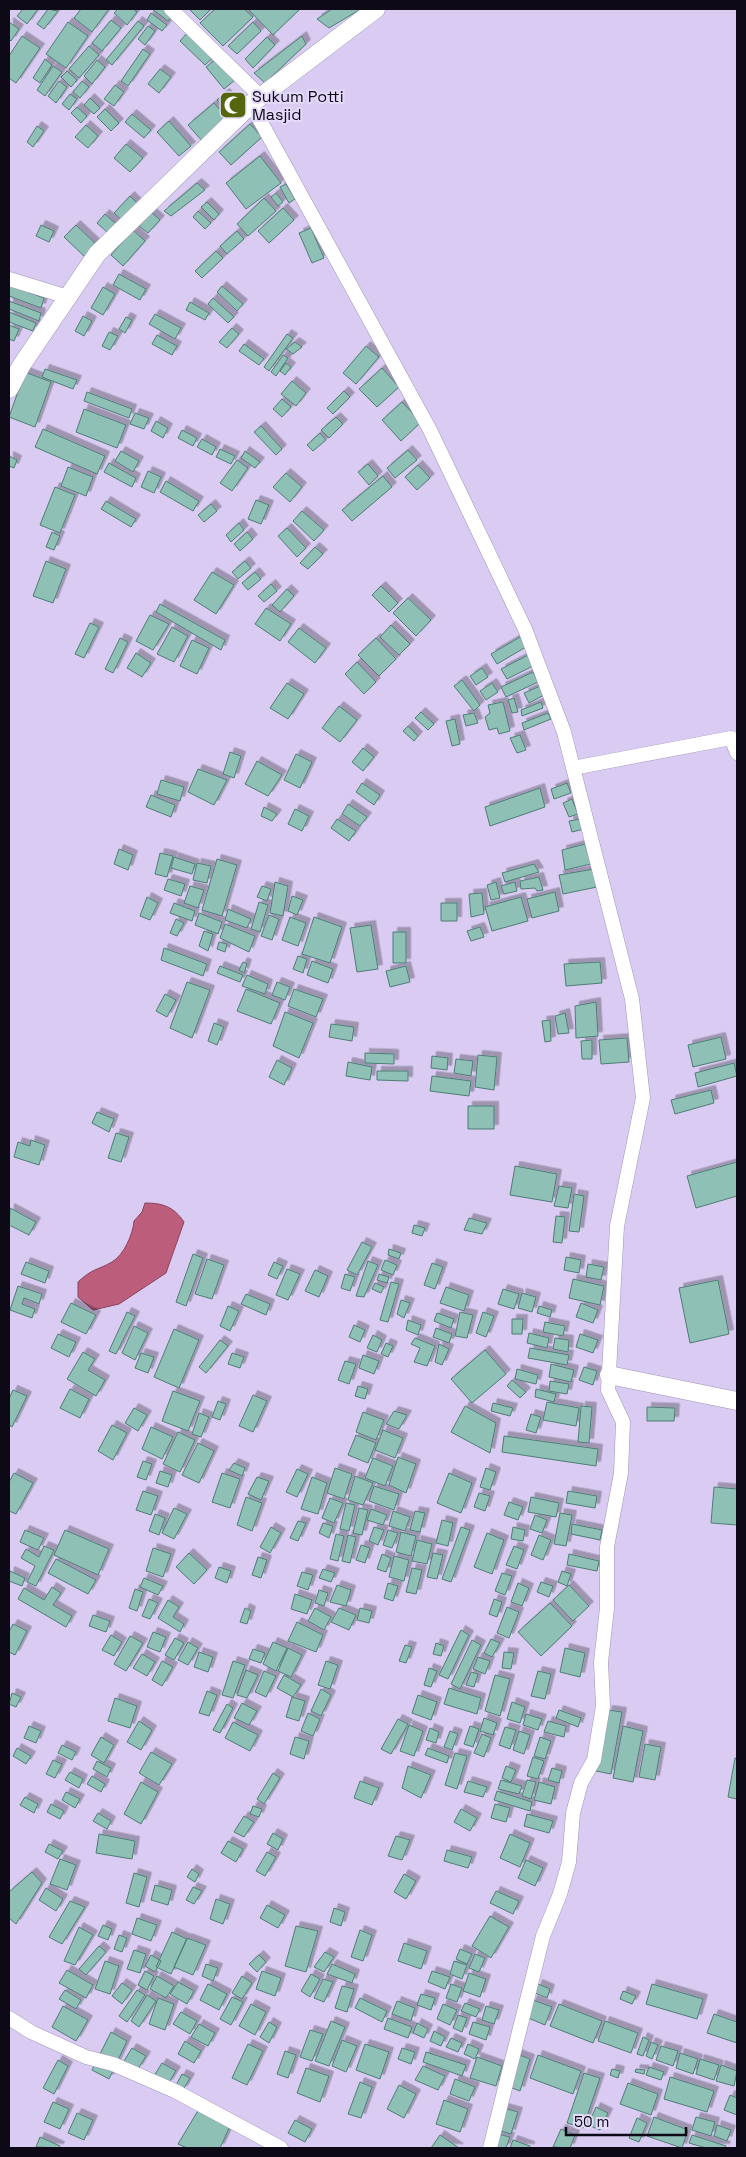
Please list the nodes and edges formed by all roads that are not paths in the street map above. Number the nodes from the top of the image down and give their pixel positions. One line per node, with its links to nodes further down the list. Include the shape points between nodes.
1 (171, 9): 3 (street)
2 (376, 9): 3 (street)
3 (256, 100): 5 (street, via 97,254); 9 (street, via 430,430 525,629 564,732)
4 (9, 279): 5 (street)
5 (68, 297): 6 (street)
6 (9, 389)
7 (734, 738): 8 (street); 9 (street)
8 (737, 753)
9 (573, 768): 10 (street, via 632,999 643,1098 618,1226)
10 (609, 1375): 11 (street); 14 (street, via 608,1390 624,1422 621,1473 607,1547 607,1608 601,1662 603,1706 594,1760 581,1783 573,1813 569,1862 543,1936)
11 (737, 1401)
12 (9, 2018): 13 (street, via 31,2032 86,2057 113,2064 175,2091)
13 (281, 2148)
14 (490, 2148)

